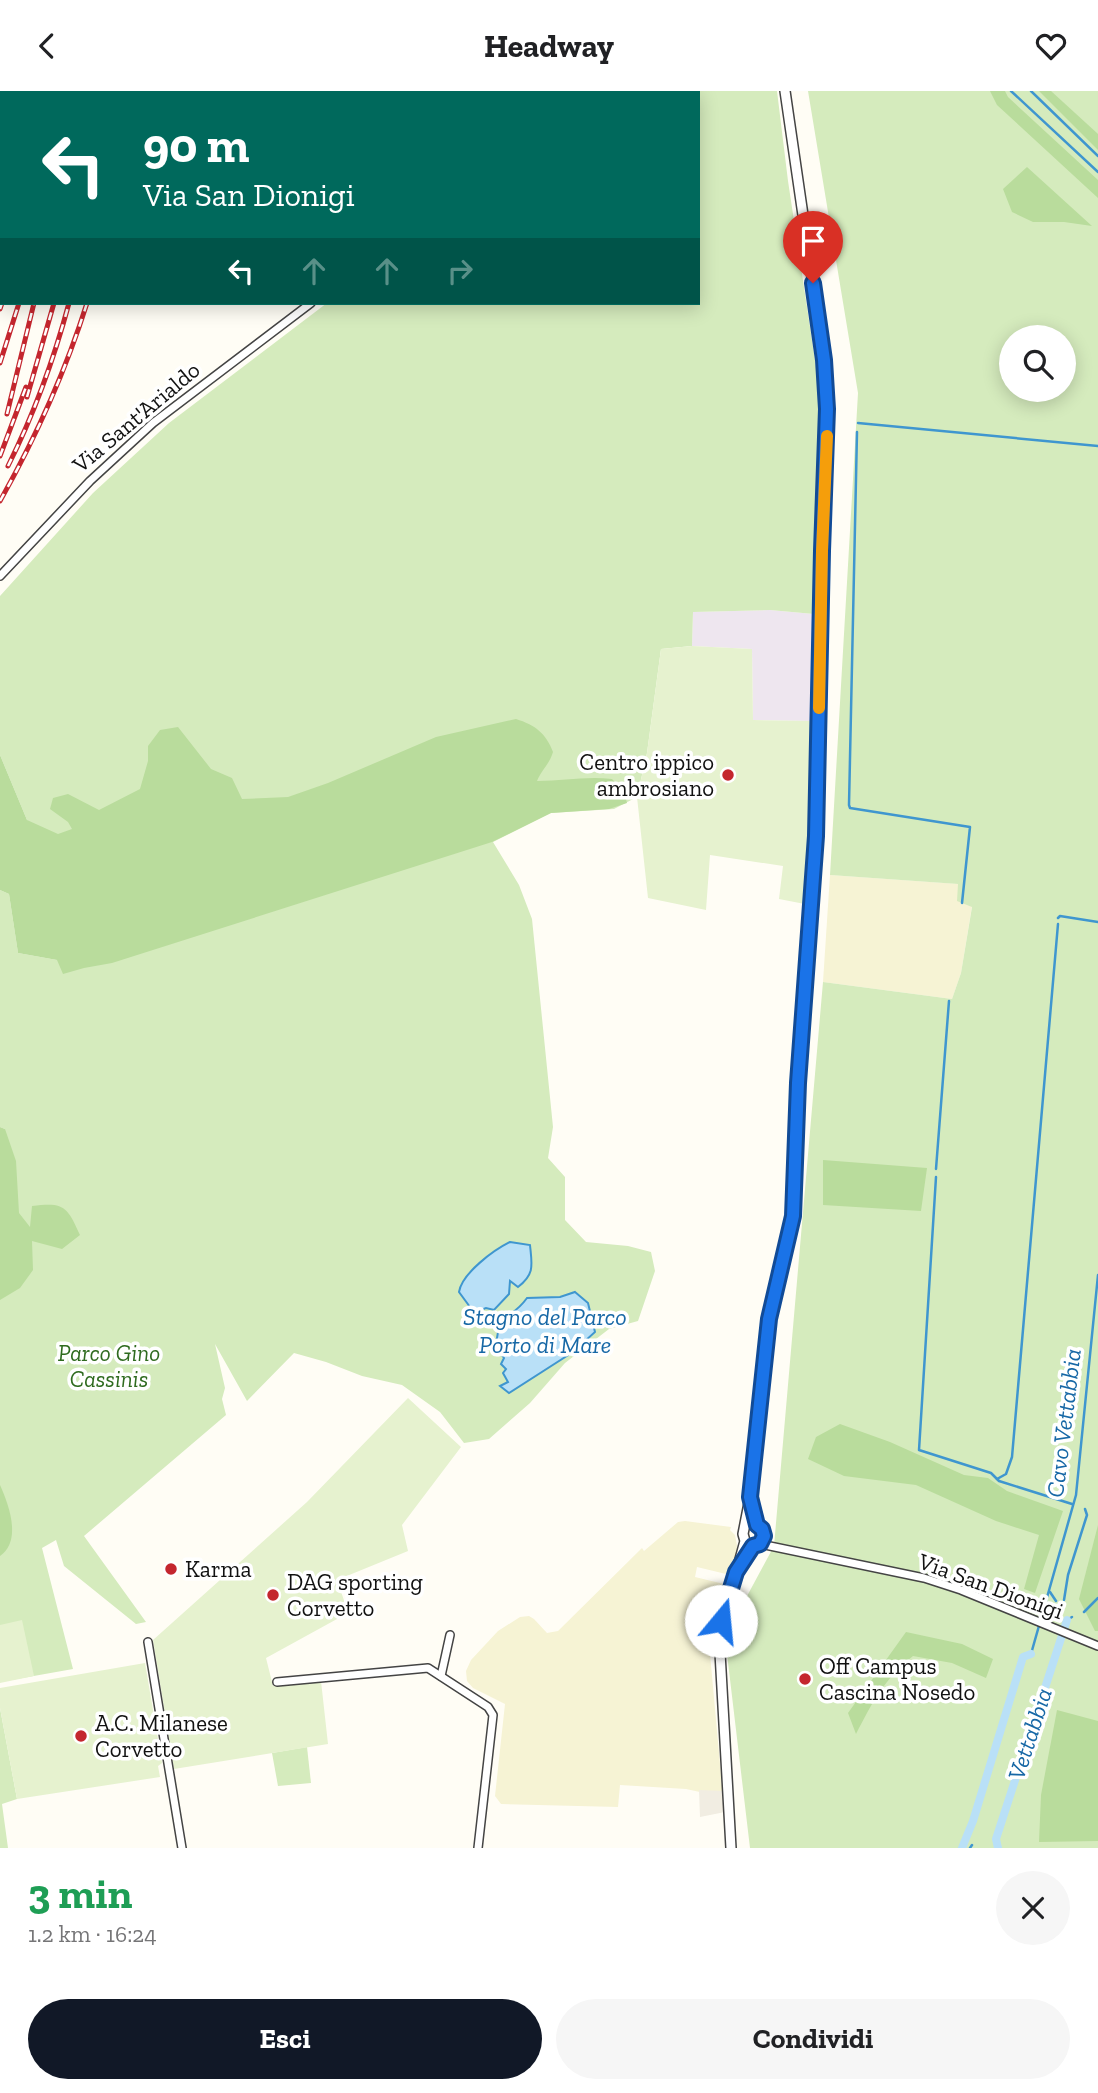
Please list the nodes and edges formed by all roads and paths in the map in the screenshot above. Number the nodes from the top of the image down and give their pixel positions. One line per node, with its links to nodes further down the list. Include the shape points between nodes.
1 (785, 91): 4 (street, via 824,360 827,454 816,836 793,1216 769,1319)
2 (308, 305): 3 (street, Via Sant'Arialdo, via 153,423 90,481)
3 (0, 576)
4 (750, 1497): 5 (street); 6 (street)
5 (757, 1525): 6 (street); 7 (street, via 762,1529)
6 (746, 1528): 7 (street, via 743,1535)
7 (755, 1542): 10 (street, Via San Dionigi, via 924,1578); 13 (street, via 736,1572 719,1635)
8 (450, 1635): 11 (street)
9 (148, 1642): 14 (street)
10 (1098, 1646)
11 (441, 1676): 12 (street, via 428,1668); 15 (street, via 493,1715)
12 (277, 1682)
13 (730, 1845)
14 (182, 1848)
15 (478, 1848)

